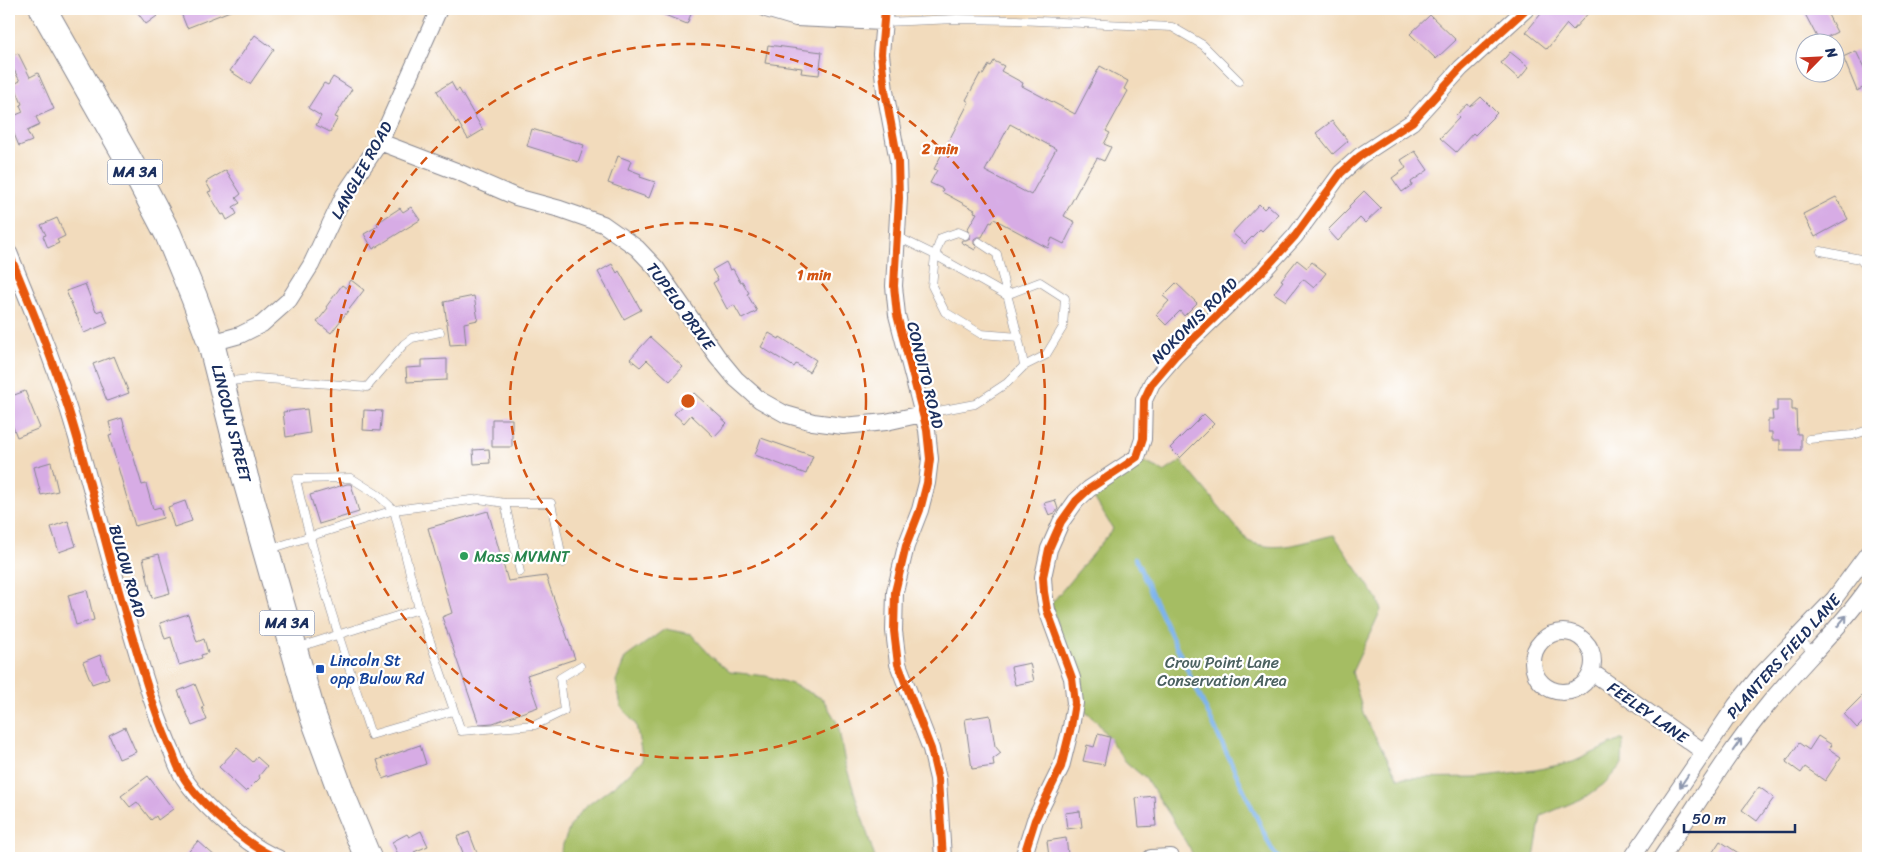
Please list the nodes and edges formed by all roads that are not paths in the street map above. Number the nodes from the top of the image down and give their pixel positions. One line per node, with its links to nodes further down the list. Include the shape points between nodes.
1 (43, 9): 18 (main road, LINCOLN STREET / MA 3A, via 168,234)
2 (439, 9): 7 (street, LANGLEE ROAD)
3 (766, 9): 5 (street, via 796,18)
4 (1526, 9): 45 (street, NOKOMIS ROAD, via 1461,68 1406,128 1365,152 1338,177 1289,243 1176,355 1152,383 1144,400 1143,439 1136,456 1089,488 1061,522 1049,549 1043,577 1044,592 1072,678 1075,704 1061,767 1036,820)
5 (884, 15): 6 (lane, via 1172,26 1203,45); 9 (street, CONDITO ROAD, via 881,54 898,161)
6 (1239, 81)
7 (380, 142): 18 (street, LANGLEE ROAD, via 344,195 311,265 289,300 262,324 240,335); 21 (street, TUPELO DRIVE, via 516,197 603,224 637,248 656,268 716,356 736,379 760,400 785,414 843,426 886,422)
8 (965, 235): 13 (lane, via 958,232 941,238)
9 (896, 236): 13 (lane); 21 (street, CONDITO ROAD, via 894,286 897,315)
10 (979, 242): 15 (lane, via 997,254)
11 (1821, 251): 14 (lane, via 1860,259)
12 (9, 253): 42 (street, BULOW ROAD, via 68,409 116,582 162,730 184,778 223,822)
13 (935, 255): 15 (lane); 17 (lane, via 932,286 945,312 980,334)
14 (1868, 269)
15 (1006, 295): 17 (lane); 19 (lane, via 1040,282 1065,298 1063,327 1046,355)
16 (440, 332): 20 (lane, via 412,338 404,344 367,387 256,378)
17 (1019, 337): 19 (lane)
18 (211, 343): 20 (main road, LINCOLN STREET / MA 3A)
19 (1024, 366): 21 (lane, via 975,404)
20 (222, 382): 27 (main road, LINCOLN STREET / MA 3A)
21 (922, 414): 44 (street, CONDITO ROAD, via 930,459 927,483 895,592 894,631 898,664 931,749 938,779)
22 (1868, 430): 23 (lane, via 1853,435)
23 (1809, 439)
24 (505, 503): 25 (lane, via 479,499); 29 (lane, via 552,503); 30 (lane)
25 (394, 510): 26 (lane); 26 (lane, via 351,478 296,479); 32 (lane)
26 (308, 536): 27 (lane); 33 (lane)
27 (266, 550): 35 (main road, LINCOLN STREET / MA 3A)
28 (1868, 553): 34 (street, PLANTERS FIELD LANE, via 1834,600)
29 (563, 563)
30 (520, 572)
31 (1868, 588): 36 (street, PLANTERS FIELD LANE, one-way to 31)
32 (419, 609): 33 (lane); 39 (lane)
33 (338, 635): 35 (lane); 39 (lane, via 371,735)
34 (1798, 638): 36 (lane); 40 (street, PLANTERS FIELD LANE, via 1736,705)
35 (295, 649): 43 (main road, LINCOLN STREET / MA 3A, via 314,716)
36 (1814, 653): 48 (street, PLANTERS FIELD LANE, one-way to 36, via 1750,727)
37 (580, 666): 39 (lane, via 560,678 564,711 536,725 461,731)
38 (1592, 672): 40 (street, FEELEY LANE)
39 (453, 711)
40 (1704, 752): 47 (street, PLANTERS FIELD LANE, one-way to 47)
41 (1171, 857): 46 (street)
42 (273, 858)
43 (368, 858)
44 (943, 858)
45 (1024, 858)
46 (1152, 858)
47 (1632, 858)
48 (1661, 858)

